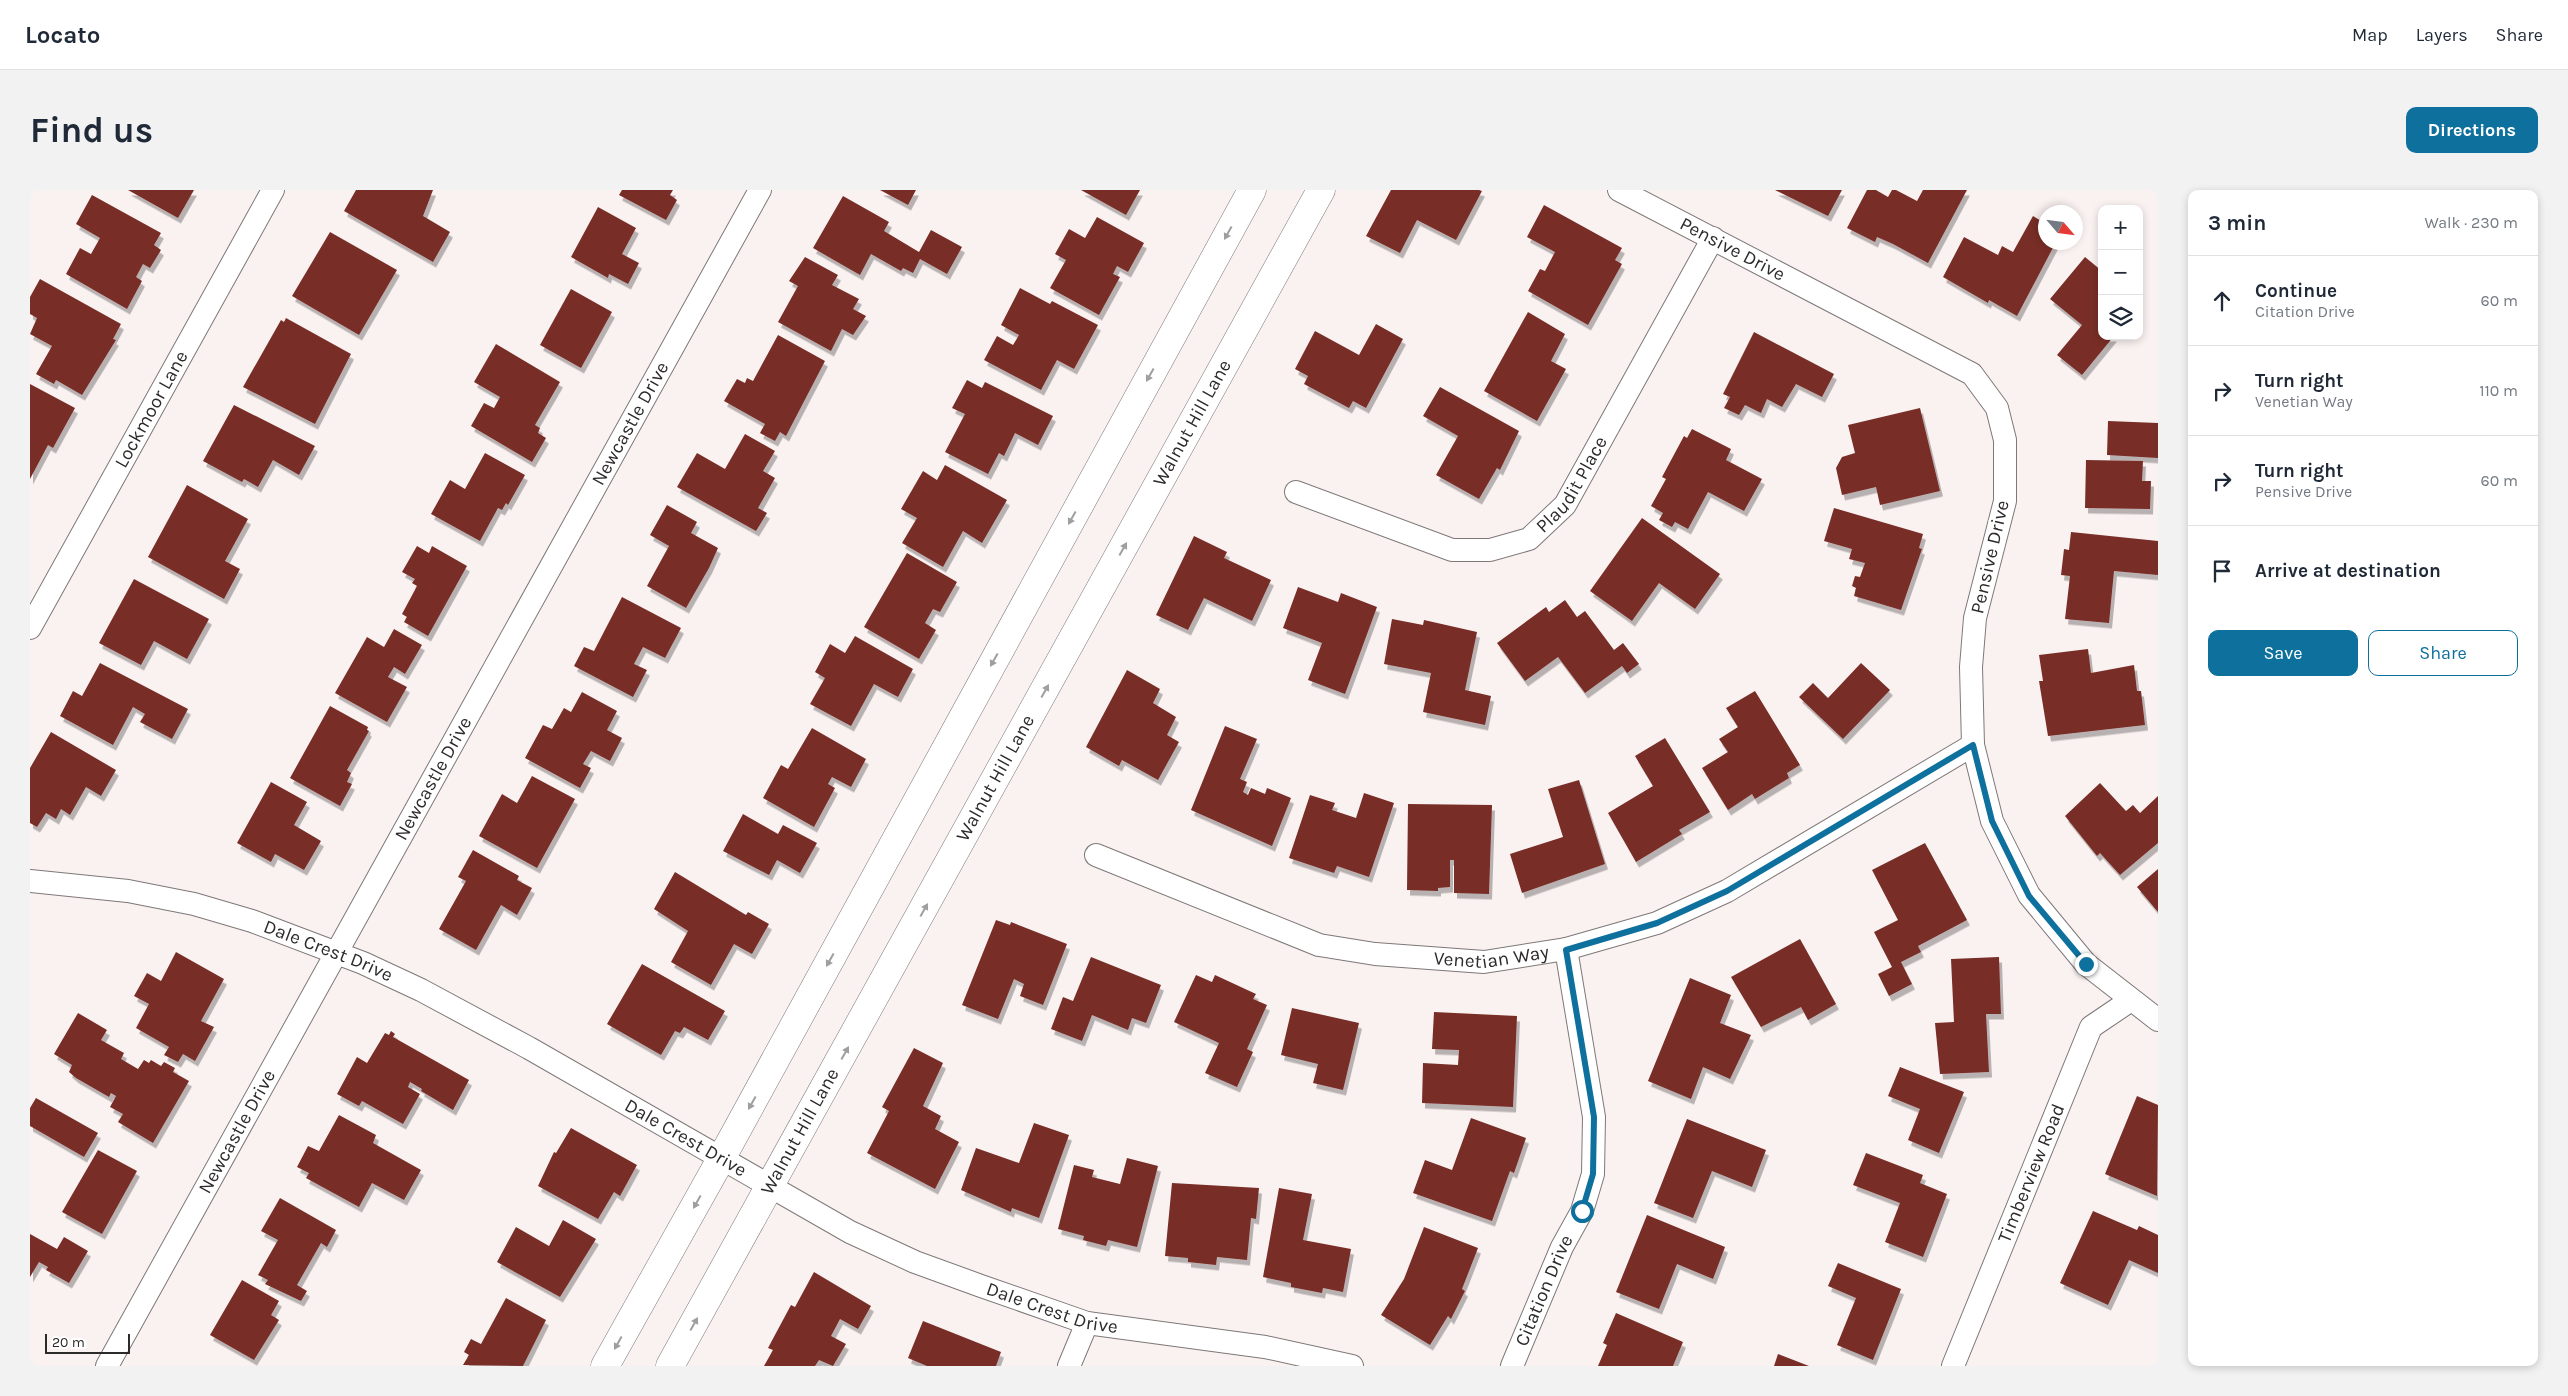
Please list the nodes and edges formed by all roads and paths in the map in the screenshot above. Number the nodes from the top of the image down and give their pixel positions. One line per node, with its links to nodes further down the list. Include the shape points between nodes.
1 (273, 190): 8 (street, Lockmoor Lane)
2 (760, 190): 13 (street, Newcastle Drive)
3 (1252, 190): 16 (main road, one-way to 16)
4 (1321, 190): 17 (main road, Walnut Hill Lane, one-way to 4)
5 (1619, 190): 6 (street, Pensive Drive)
6 (1713, 238): 7 (street, Plaudit Place, via 1565,505 1529,539 1490,550 1452,550); 9 (street, Pensive Drive, via 1972,374 1997,408 2005,440 2005,501 1975,618 1971,667)
7 (1296, 492)
8 (30, 628)
9 (1973, 745): 12 (street, Venetian Way, via 1727,891 1657,923); 14 (street, Pensive Drive, via 1992,821 2029,896 2086,964)
10 (1096, 855): 12 (street, Venetian Way, via 1319,945 1375,954 1484,962)
11 (30, 880): 13 (street, Dale Crest Drive, via 128,891 194,904)
12 (1566, 950): 24 (street, Citation Drive, via 1594,1117 1593,1174 1582,1211 1562,1247)
13 (338, 952): 16 (street, Dale Crest Drive, via 421,990); 19 (street, Newcastle Drive)
14 (2131, 1000): 15 (street, Pensive Drive); 25 (street, Timberview Road, via 2091,1028)
15 (2158, 1020)
16 (721, 1159): 17 (street, Dale Crest Drive); 20 (main road, one-way to 20)
17 (771, 1187): 18 (street, Dale Crest Drive, via 850,1232 915,1262); 21 (main road, Walnut Hill Lane, one-way to 17)
18 (1087, 1323): 22 (street); 23 (street, Dale Crest Drive, via 1265,1347)
19 (107, 1366)
20 (605, 1366)
21 (670, 1366)
22 (1069, 1366)
23 (1352, 1366)
24 (1512, 1366)
25 (1953, 1366)

